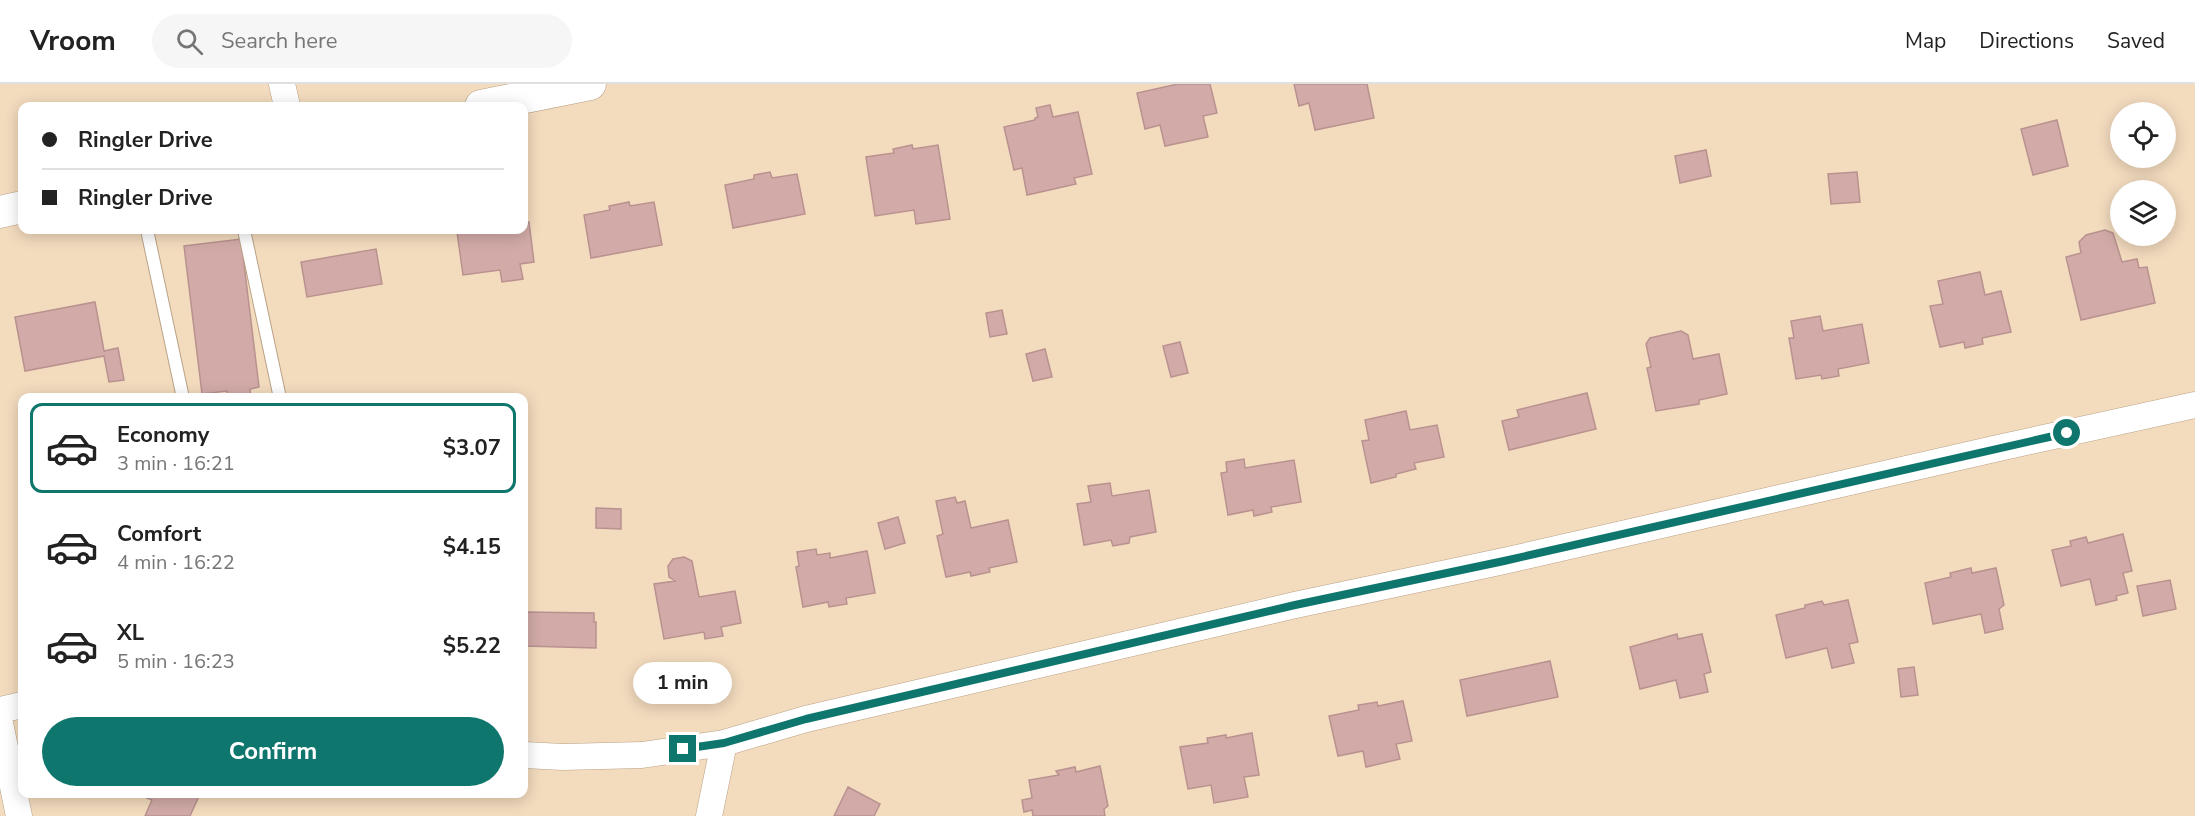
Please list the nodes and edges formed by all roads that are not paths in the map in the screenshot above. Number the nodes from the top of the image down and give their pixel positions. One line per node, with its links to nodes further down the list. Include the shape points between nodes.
1 (282, 84): 3 (street)
2 (590, 84): 4 (street)
3 (286, 102)
4 (501, 102)
5 (18, 208): 6 (street)
6 (0, 212)
7 (148, 234): 9 (lane)
8 (245, 234): 10 (lane)
9 (182, 393)
10 (279, 393)
11 (2195, 405): 15 (street, via 1295,605 806,719)
12 (18, 706): 13 (street)
13 (0, 710)
14 (0, 723): 17 (street)
15 (724, 743): 16 (street, via 642,755); 18 (street)
16 (528, 755)
17 (19, 816)
18 (709, 816)

